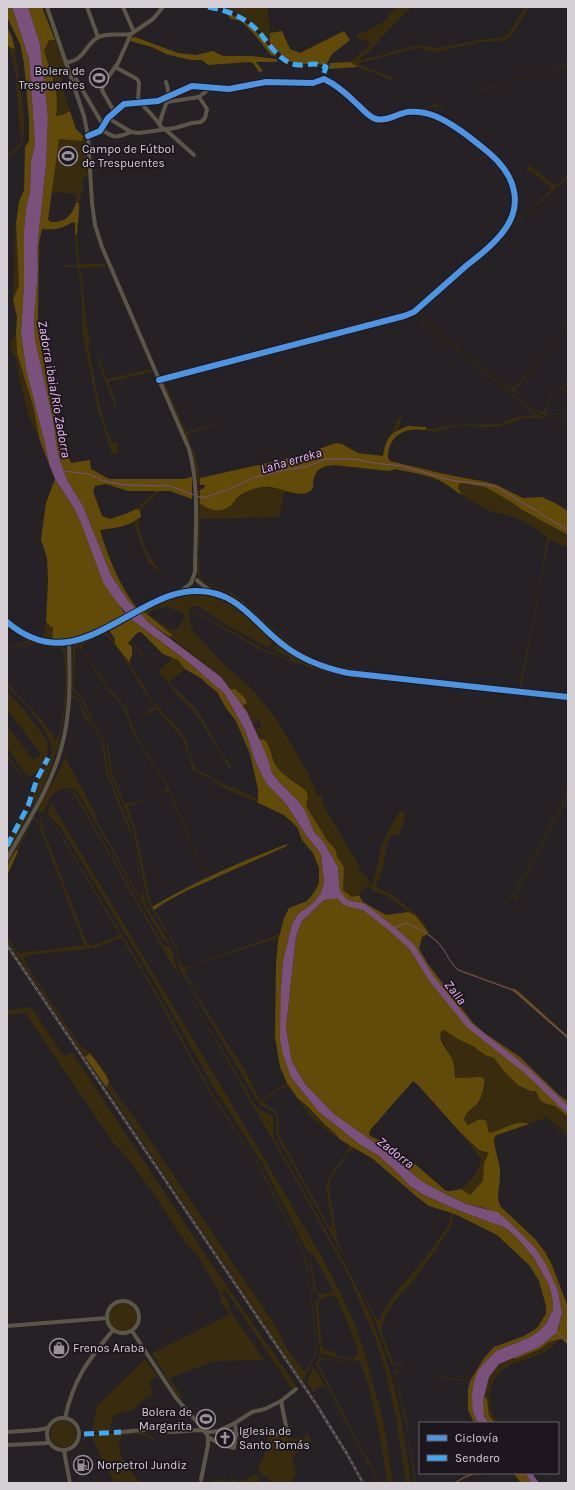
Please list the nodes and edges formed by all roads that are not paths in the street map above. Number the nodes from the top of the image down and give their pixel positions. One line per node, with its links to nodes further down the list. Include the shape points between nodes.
1 (46, 7): 7 (street)
2 (87, 7): 6 (street)
3 (123, 7): 5 (street)
4 (163, 7): 5 (street, via 153,19)
5 (132, 33): 6 (street); 8 (street)
6 (98, 37): 7 (street, via 79,58)
7 (66, 63): 22 (street)
8 (115, 67): 15 (street, via 137,79); 16 (street, via 102,90)
9 (76, 79): 19 (street)
10 (166, 82): 12 (street)
11 (210, 87): 12 (street, via 192,86); 13 (street); 24 (street, via 229,89 266,82 307,83 318,82 324,78 334,83 369,115 377,119 395,117 408,112 435,116 480,145 504,168 515,192 515,206 510,221 497,240 414,312)
12 (169, 96): 14 (street); 15 (street, via 158,101)
13 (198, 97): 14 (street); 20 (street, via 207,109 205,118 201,122)
14 (167, 102): 18 (street)
15 (140, 103): 16 (street, via 127,103); 18 (street)
16 (114, 111): 17 (street)
17 (108, 118): 19 (street); 21 (street)
18 (160, 122): 20 (street, via 161,127)
19 (102, 127): 21 (street, via 117,137); 22 (street, via 98,133)
20 (166, 130): 21 (street); 23 (street)
21 (131, 132)
22 (88, 136): 24 (street, via 95,225 112,273)
23 (194, 155)
24 (159, 380): 25 (street, via 193,463)
25 (195, 579): 26 (street); 27 (street); 28 (street)
26 (194, 591): 27 (street); 28 (street)
27 (180, 592): 30 (street)
28 (215, 593): 31 (street, via 238,604 281,644 302,658 332,670)
29 (7, 622): 30 (street, via 34,639 49,643)
30 (69, 643): 32 (street, via 68,710 61,750 46,787)
31 (568, 697)
32 (7, 859)
33 (107, 1318): 34 (street); 35 (street); 36 (street, via 112,1304 121,1300 130,1302 137,1309 139,1318)
34 (7, 1326)
35 (113, 1330): 36 (street, via 122,1333); 39 (street, via 80,1374 72,1390)
36 (132, 1331): 42 (street, via 176,1398)
37 (296, 1389): 38 (street)
38 (280, 1401): 40 (street, via 252,1412); 46 (street, via 287,1431 284,1434)
39 (65, 1418): 41 (street, via 57,1419); 50 (street, via 74,1422 80,1435 76,1444)
40 (235, 1423): 43 (street); 46 (street)
41 (48, 1428): 44 (street); 48 (street, via 47,1436)
42 (204, 1430): 43 (street); 45 (street, via 171,1432 153,1429); 47 (street)
43 (218, 1431): 47 (street)
44 (7, 1432)
45 (121, 1432)
46 (236, 1434): 47 (street, via 234,1448)
47 (208, 1437): 51 (street)
48 (50, 1443): 49 (street); 50 (street, via 56,1449)
49 (7, 1445)
50 (64, 1451): 52 (street)
51 (201, 1480)
52 (70, 1483)

